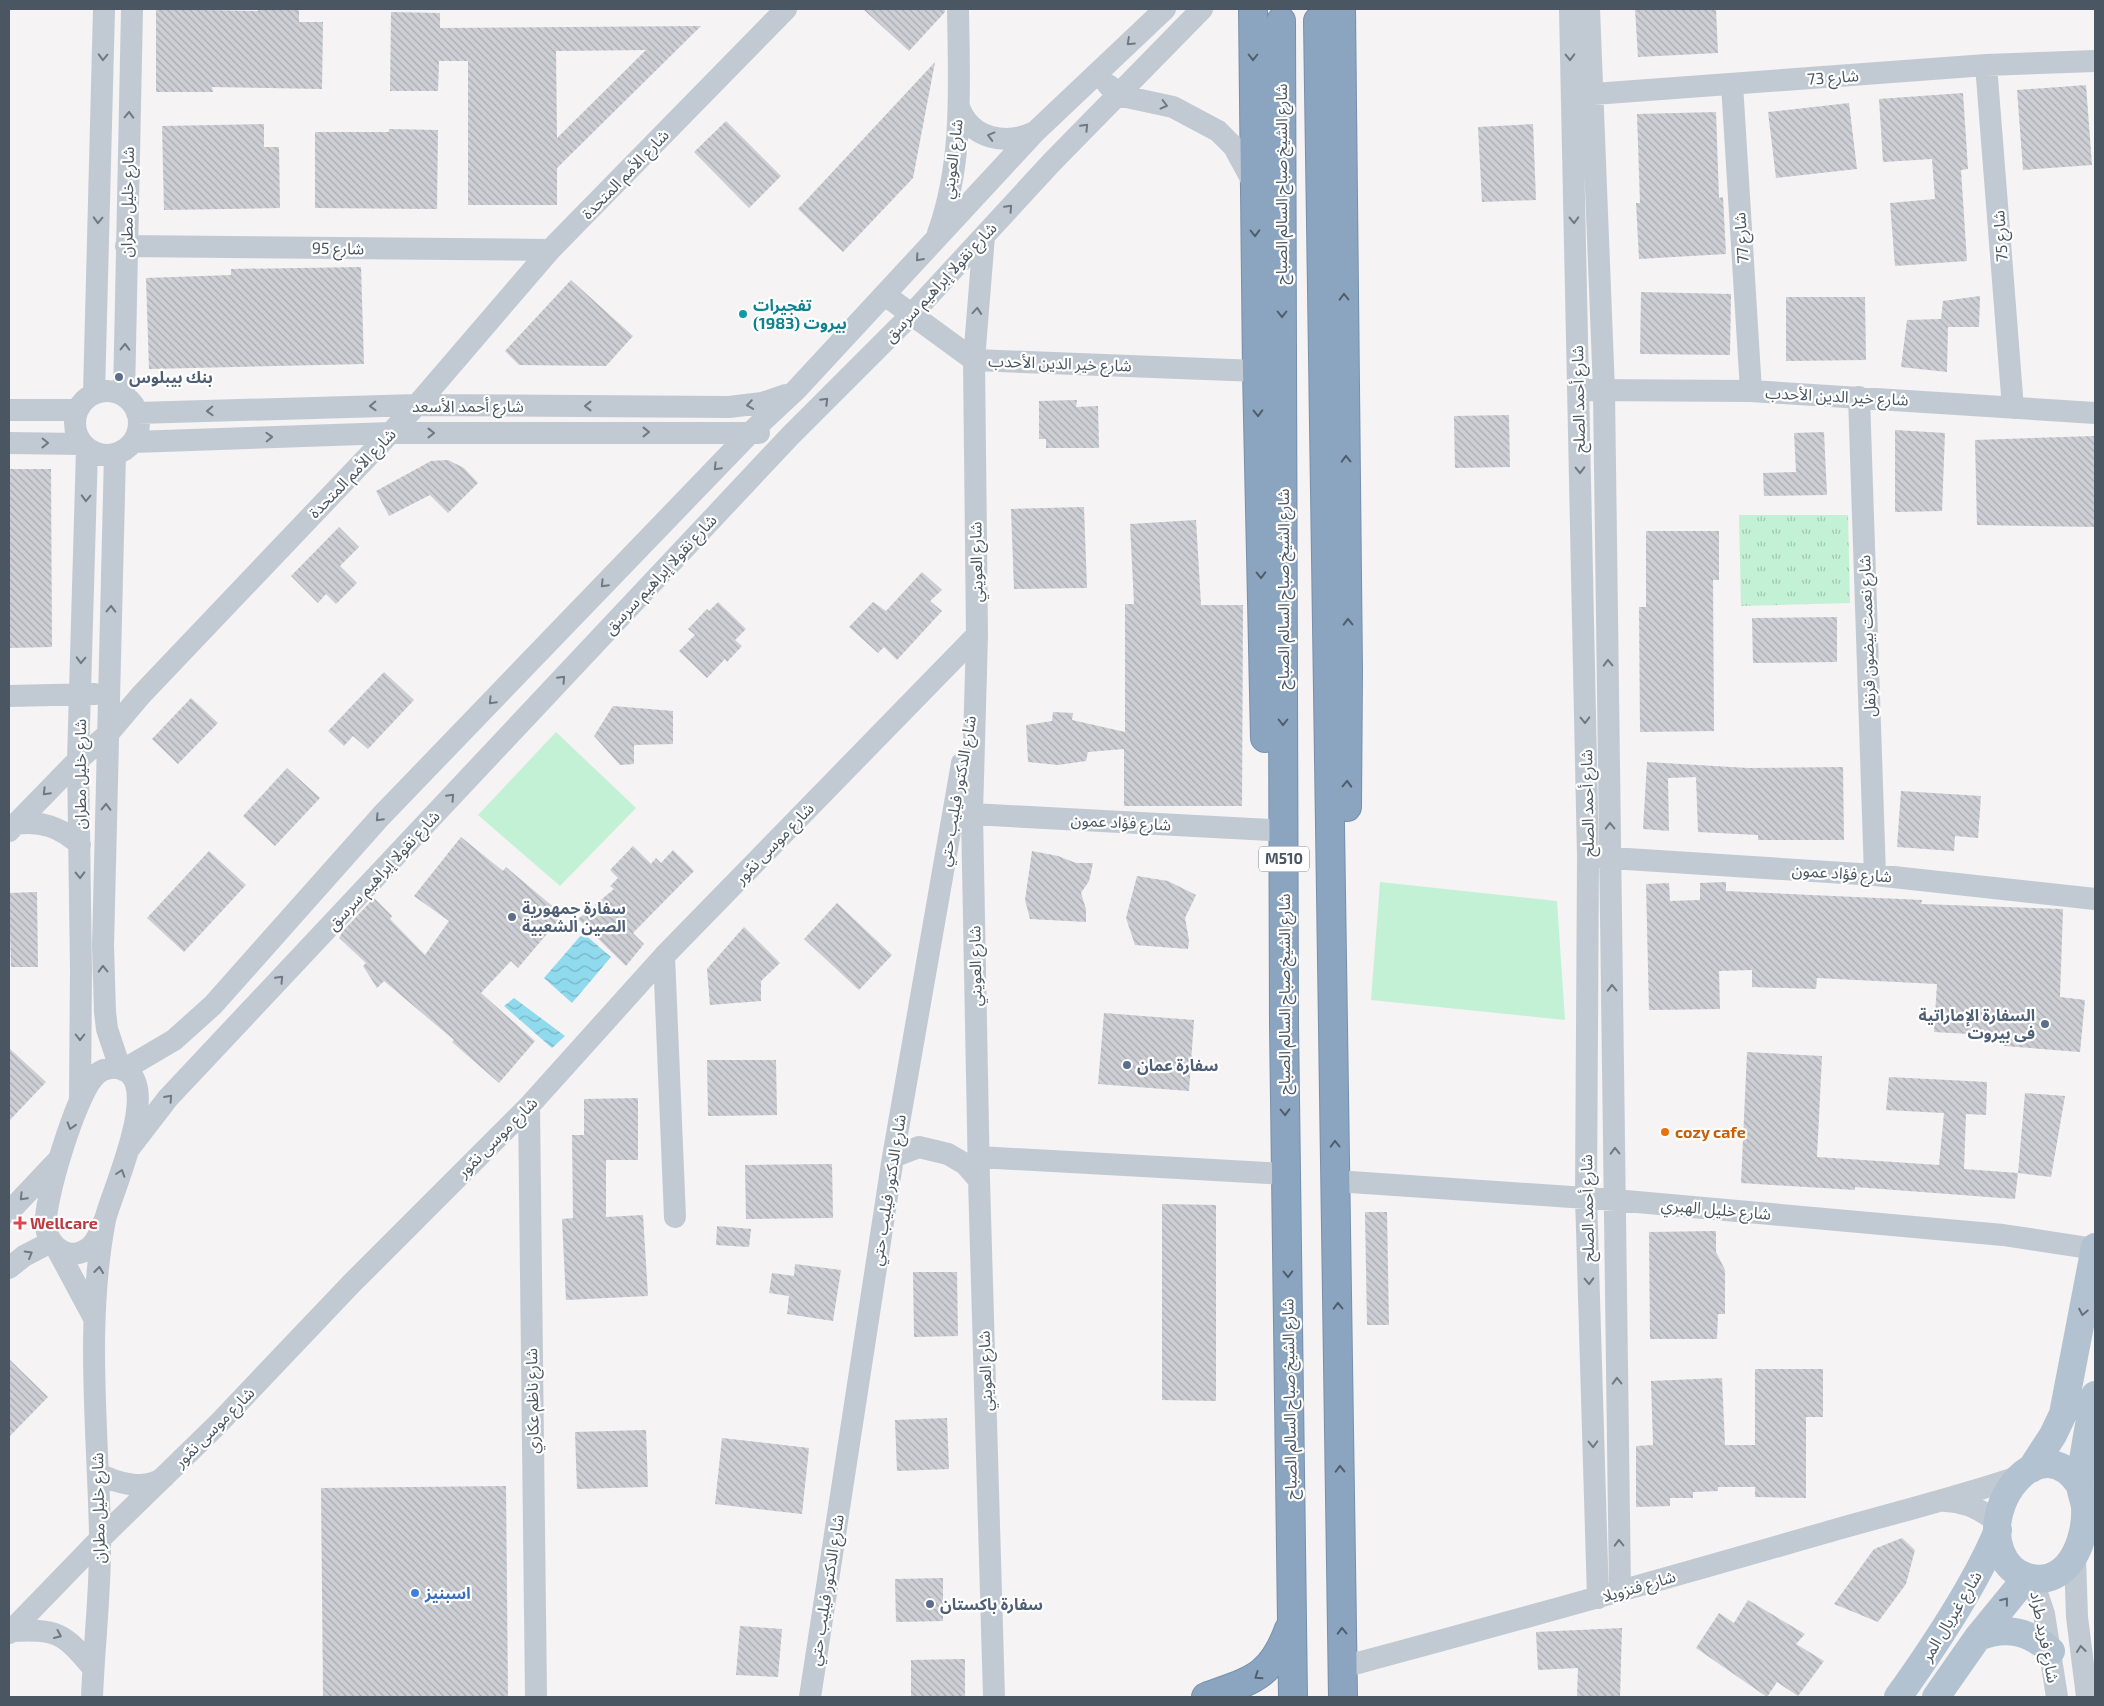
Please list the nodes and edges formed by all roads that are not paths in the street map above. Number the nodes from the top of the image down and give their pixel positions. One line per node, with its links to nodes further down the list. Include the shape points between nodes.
1 (104, 9): 33 (street, شارع خليل مطران, one-way to 33)
2 (132, 9): 23 (street, شارع خليل مطران, one-way to 2)
3 (786, 9): 24 (street, شارع الأمم المتحدة)
4 (958, 9): 18 (street, شارع العويني)
5 (1165, 9): 14 (street, شارع نقولا إبراهيم سرسق, one-way to 14)
6 (1202, 9): 16 (street, شارع نقولا إبراهيم سرسق)
7 (1253, 9): 20 (highway, one-way to 20)
8 (1570, 9): 17 (street, شارع أحمد الصلح, one-way to 17)
9 (1589, 9): 17 (street, شارع أحمد الصلح)
10 (1330, 15): 74 (highway, one-way to 10, via 1332,1025 1345,871 1348,762)
11 (1281, 21): 64 (highway, شارع الشيخ صباح السالم الصباح / M510, one-way to 64)
12 (2095, 61): 13 (street, شارع 73)
13 (1986, 65): 15 (street, شارع 73); 37 (street, شارع 75)
14 (1096, 74): 16 (street); 19 (street, شارع نقولا إبراهيم سرسق)
15 (1732, 84): 17 (street, شارع 73); 32 (street, شارع 77)
16 (1118, 93): 20 (street, one-way to 20, via 1129,99 1173,107 1218,131 1234,147); 21 (street, شارع نقولا إبراهيم سرسق, one-way to 16)
17 (1582, 95): 30 (street, شارع أحمد الصلح, one-way to 30); 31 (street, شارع أحمد الصلح)
18 (959, 107): 19 (street, شارع العويني, one-way to 18, via 1011,138 987,136 972,127); 22 (street, شارع العويني, via 948,200)
19 (1035, 132): 22 (street, شارع نقولا إبراهيم سرسق)
20 (1254, 184): 28 (highway, one-way to 28)
21 (984, 236): 26 (street, شارع نقولا إبراهيم سرسق); 27 (street, شارع العويني, one-way to 21)
22 (935, 240): 25 (street, شارع نقولا إبراهيم سرسق, one-way to 25)
23 (126, 246): 24 (street, شارع 95); 35 (street, شارع خليل مطران, one-way to 23)
24 (550, 250): 36 (street, شارع الأمم المتحدة)
25 (884, 296): 26 (street, شارع خير الدين الأحدب); 29 (street, شارع نقولا إبراهيم سرسق)
26 (911, 315): 27 (street, شارع خير الدين الأحدب); 43 (street, شارع نقولا إبراهيم سرسق, one-way to 26)
27 (974, 360): 28 (street, شارع خير الدين الأحدب); 47 (street, شارع العويني)
28 (1257, 371): 57 (highway, one-way to 57, via 1262,671)
29 (796, 390): 36 (street, شارع أحمد الأسعد, one-way to 36, via 773,400 741,407); 41 (street, شارع نقولا إبراهيم سرسق)
30 (1578, 390): 31 (street, شارع خير الدين الأحدب); 59 (street, شارع أحمد الصلح, one-way to 59)
31 (1604, 391): 32 (street, شارع خير الدين الأحدب); 60 (street, شارع أحمد الصلح, one-way to 31)
32 (1750, 391): 34 (street, شارع خير الدين الأحدب)
33 (94, 394): 35 (street, via 109,391); 39 (street)
34 (1859, 397): 37 (street, شارع خير الدين الأحدب); 61 (street, شارع نعمت بيضون قرنفل)
35 (131, 404): 36 (street, شارع أحمد الأسعد, one-way to 35); 46 (street, via 139,428)
36 (417, 405): 42 (street, شارع الأمم المتحدة)
37 (2013, 408): 40 (street, شارع خير الدين الأحدب)
38 (9, 410): 39 (street)
39 (78, 410): 45 (street, via 74,427)
40 (2095, 413)
41 (751, 432): 42 (street, شارع أحمد الأسعد, one-way to 41); 43 (street, شارع أحمد الأسعد); 65 (street, شارع نقولا إبراهيم سرسق, one-way to 65, via 381,816 213,1005 174,1040)
42 (391, 433): 46 (street, شارع أحمد الأسعد, one-way to 42); 51 (street, شارع الأمم المتحدة)
43 (790, 436): 68 (street, شارع نقولا إبراهيم سرسق, one-way to 43, via 168,1098)
44 (9, 443): 45 (street, one-way to 45)
45 (84, 446): 46 (street, via 97,454); 50 (street, شارع خليل مطران, one-way to 50)
46 (124, 448): 49 (street, شارع خليل مطران, one-way to 46)
47 (977, 635): 48 (street, شارع العويني); 63 (street, شارع موسى نمّور)
48 (976, 684): 55 (street, شارع العويني); 70 (street, شارع الدكتور فيليب حتي)
49 (110, 693): 50 (street); 51 (street); 53 (street, شارع خليل مطران)
50 (80, 695): 52 (street); 54 (street, شارع خليل مطران)
51 (141, 695): 53 (street, شارع الأمم المتحدة)
52 (9, 696)
53 (108, 734): 54 (street, شارع الأمم المتحدة); 65 (street, شارع خليل مطران, one-way to 53, via 107,1029 103,993)
54 (78, 760): 56 (street, شارع الأمم المتحدة, one-way to 56); 58 (street, شارع خليل مطران)
55 (972, 814): 57 (street, شارع فؤاد عمون); 71 (street, شارع العويني)
56 (12, 828): 58 (street, شارع الأمم المتحدة, via 27,822 51,826 62,830)
57 (1270, 830): 64 (highway)
58 (80, 845): 66 (street, شارع خليل مطران, one-way to 66)
59 (1588, 858): 60 (street, شارع فؤاد عمون); 75 (street, شارع أحمد الصلح)
60 (1611, 858): 61 (street, شارع فؤاد عمون); 76 (street, شارع أحمد الصلح, one-way to 60)
61 (1875, 875): 62 (street, شارع فؤاد عمون)
62 (2095, 899)
63 (664, 956): 67 (street, شارع موسى نمّور); 78 (street)
64 (1284, 1024): 72 (highway, شارع الشيخ صباح السالم الصباح / M510, one-way to 72)
65 (122, 1069): 66 (street, شارع نقولا إبراهيم سرسق, via 102,1070); 68 (street, شارع خليل مطران, via 130,1074 138,1099 135,1128)
66 (80, 1099): 69 (street, شارع خليل مطران, one-way to 69)
67 (529, 1106): 88 (street, شارع موسى نمّور); 104 (street, شارع ناظم عكاري)
68 (128, 1150): 79 (street, شارع خليل مطران, one-way to 68)
69 (62, 1157): 77 (street, one-way to 77); 80 (street, شارع خليل مطران, via 46,1211 47,1230)
70 (893, 1157): 73 (street, via 919,1146 948,1154 965,1164); 105 (street, شارع الدكتور فيليب حتي)
71 (978, 1157): 72 (street); 73 (street, شارع العويني)
72 (1286, 1174): 97 (highway, شارع الشيخ صباح السالم الصباح / M510, one-way to 97)
73 (979, 1180): 106 (street, شارع العويني)
74 (1336, 1181): 75 (street, شارع خليل الهبري); 101 (highway, one-way to 74)
75 (1586, 1197): 76 (street, شارع خليل الهبري); 96 (street, شارع أحمد الصلح, one-way to 96)
76 (1615, 1200): 81 (street, شارع خليل الهبري, via 2003,1235); 95 (street, شارع أحمد الصلح, one-way to 76)
77 (9, 1212)
78 (675, 1217)
79 (105, 1219): 80 (street, via 95,1241 84,1251 68,1254); 83 (street, شارع خليل مطران, one-way to 79)
80 (54, 1246): 82 (street, one-way to 80, via 24,1256); 83 (street, شارع خليل مطران)
81 (2095, 1248): 86 (main road, one-way to 86, via 2063,1414)
82 (9, 1268)
83 (94, 1318): 87 (street, شارع خليل مطران)
84 (2095, 1395): 85 (main road)
85 (2091, 1447): 86 (main road); 89 (main road)
86 (2034, 1470): 89 (main road, via 2069,1472); 90 (street, شارع فنزويلا, via 1978,1490); 91 (main road, via 2005,1494)
87 (98, 1473): 88 (street, via 108,1479 132,1484 152,1482); 92 (street, شارع خليل مطران)
88 (166, 1475): 92 (street, شارع موسى نمّور)
89 (2086, 1495): 93 (main road, via 2081,1542)
90 (1934, 1501): 91 (street, شارع فنزويلا, via 1968,1504 1984,1511); 95 (street, شارع فنزويلا)
91 (1998, 1526): 94 (main road, via 1999,1548 2007,1565); 110 (main road, شارع غبريال المر, via 1979,1570)
92 (100, 1538): 98 (street, شارع موسى نمّور); 102 (street, شارع خليل مطران)
93 (2075, 1558): 94 (main road, via 2052,1575); 113 (street, شارع فريد طراد, one-way to 93, via 2077,1616)
94 (2030, 1577): 99 (main road, شارع غبريال المر, one-way to 94); 100 (street, شارع فريد طراد, via 2044,1614)
95 (1620, 1592): 96 (street, شارع فنزويلا)
96 (1598, 1598): 101 (street, شارع فنزويلا)
97 (1292, 1620): 107 (highway, one-way to 107, via 1278,1656 1266,1670 1249,1682); 108 (highway, شارع الشيخ صباح السالم الصباح / M510)
98 (10, 1632): 102 (street, one-way to 102, via 44,1630 63,1637)
99 (1978, 1636): 100 (main road, via 1997,1631 2017,1631 2036,1638); 111 (main road, شارع غبريال المر)
100 (2051, 1651): 112 (street, شارع فريد طراد)
101 (1343, 1667): 109 (highway)
102 (93, 1668): 103 (street, شارع خليل مطران)
103 (92, 1697)
104 (536, 1697)
105 (810, 1697)
106 (994, 1697)
107 (1206, 1697)
108 (1293, 1697)
109 (1343, 1697)
110 (1898, 1697)
111 (1936, 1697)
112 (2057, 1697)
113 (2087, 1697)

